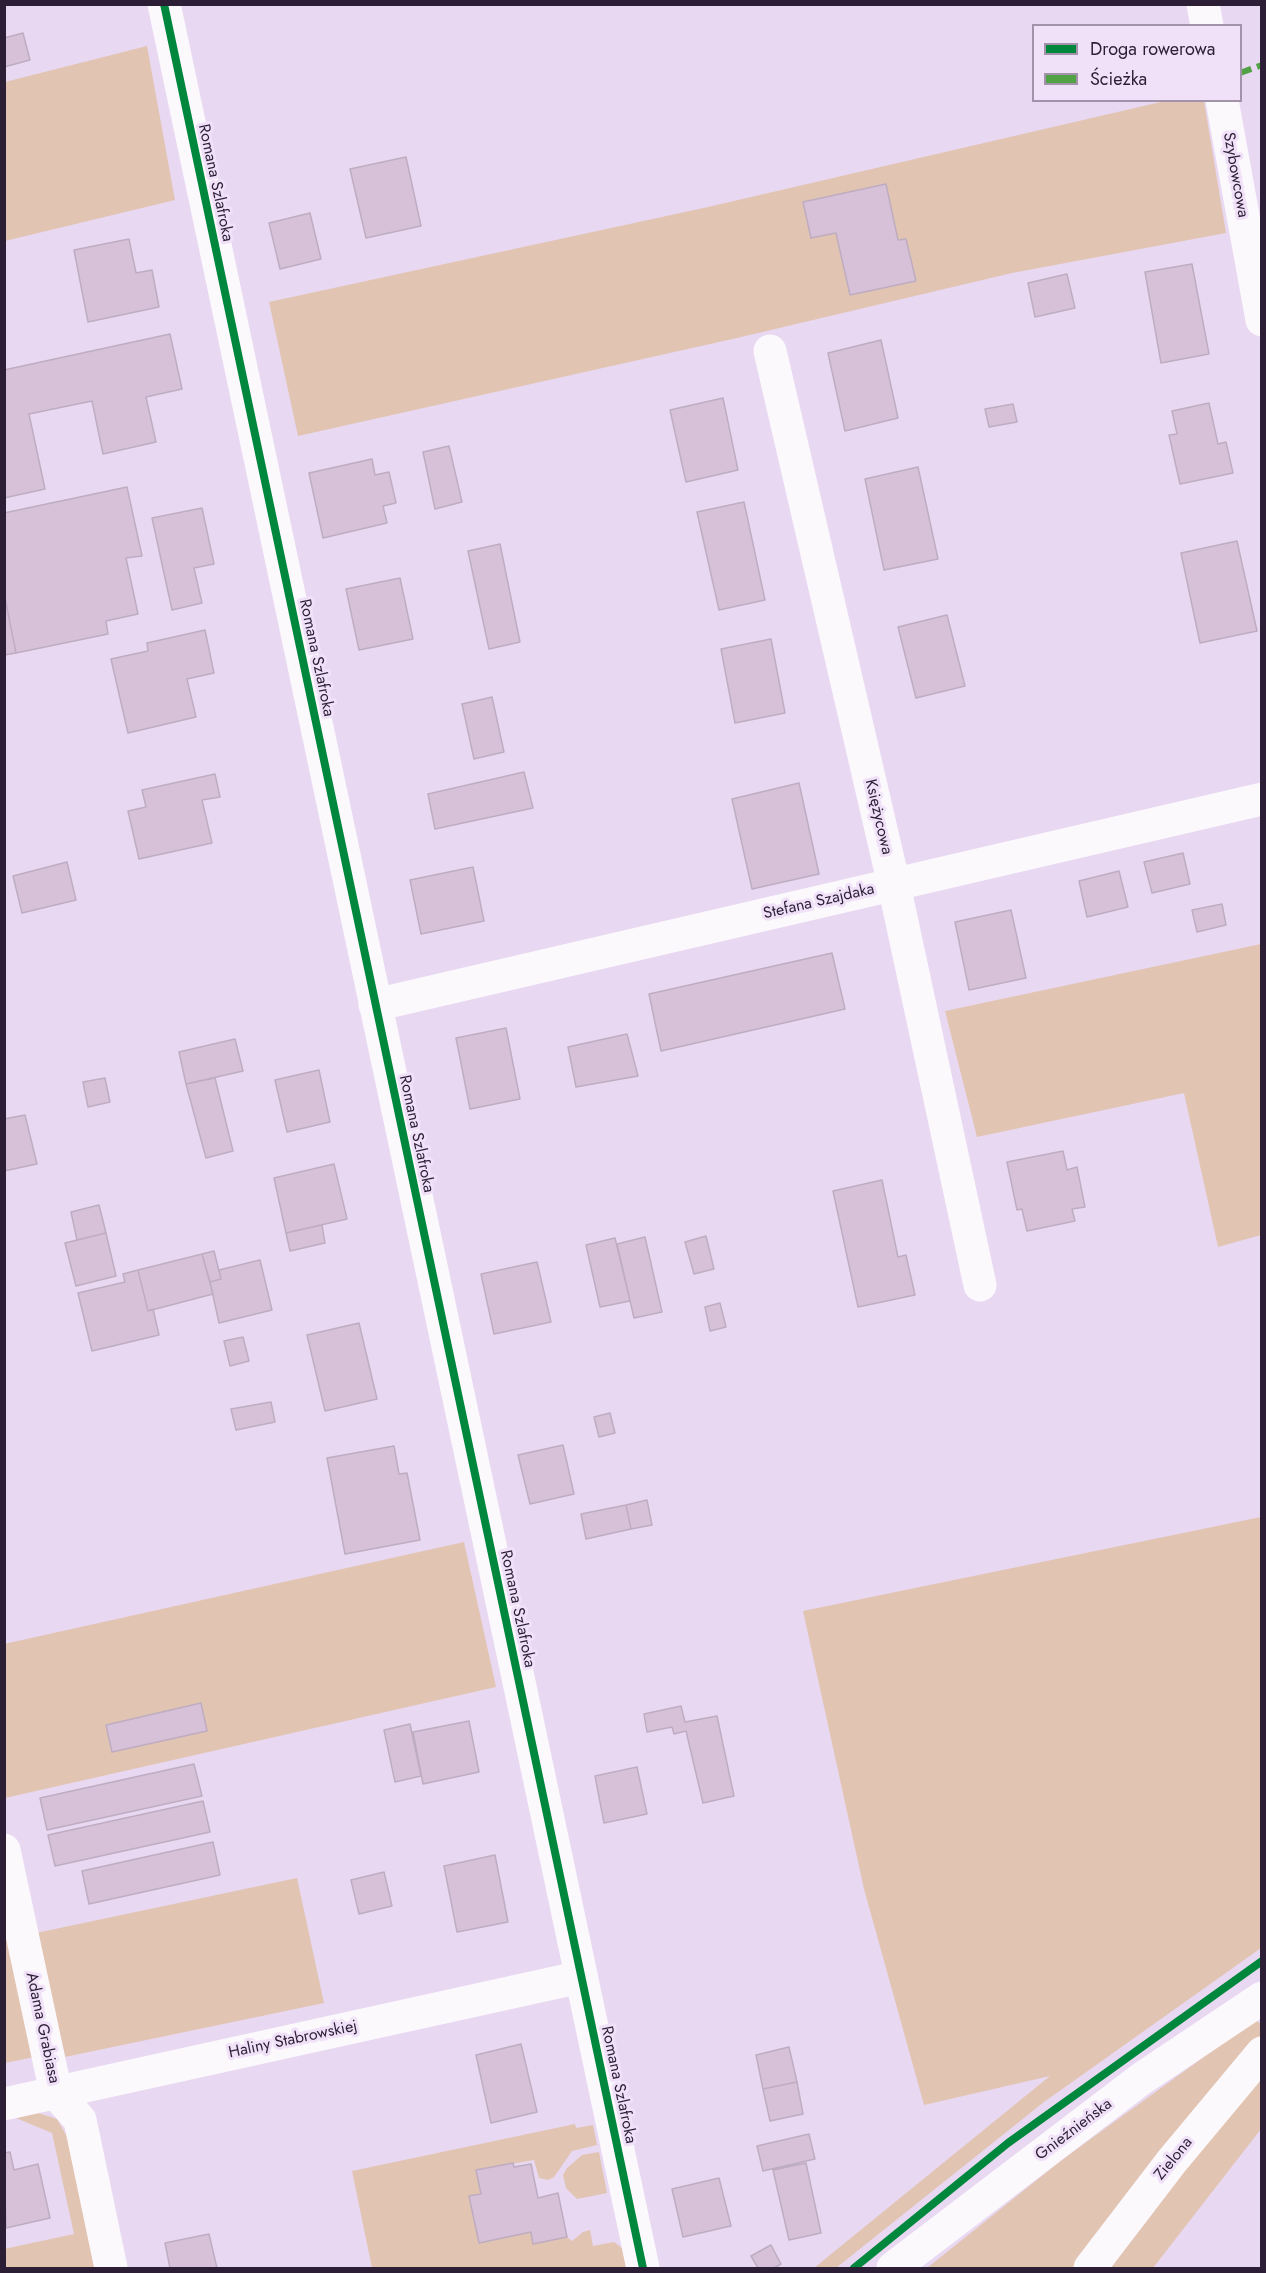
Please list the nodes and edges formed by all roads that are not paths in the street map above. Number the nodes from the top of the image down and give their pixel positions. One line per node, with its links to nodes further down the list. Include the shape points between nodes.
1 (164, 4): 9 (street, Romana Szlafroka)
2 (1203, 4): 3 (street)
3 (1207, 24)
4 (1221, 102): 5 (street, Szybowcowa)
5 (1262, 320)
6 (770, 351): 8 (street, Księżycowa)
7 (1262, 799): 8 (street, Stefana Szajdaka)
8 (894, 885): 9 (street, Stefana Szajdaka); 10 (street, Księżycowa)
9 (375, 1005): 12 (street, Romana Szlafroka)
10 (980, 1285)
11 (4, 1850): 15 (street, Adama Grabiasa)
12 (581, 1977): 15 (street, Haliny Stabrowskiej); 18 (street, Romana Szlafroka)
13 (1262, 1998): 19 (street, Gnieźnieńska, via 1141,2079)
14 (1262, 2053): 20 (street, Zielona)
15 (56, 2092): 16 (street, Haliny Stabrowskiej); 17 (street, Adama Grabiasa, via 80,2120)
16 (4, 2104)
17 (111, 2268)
18 (643, 2268)
19 (892, 2268)
20 (1090, 2268)

